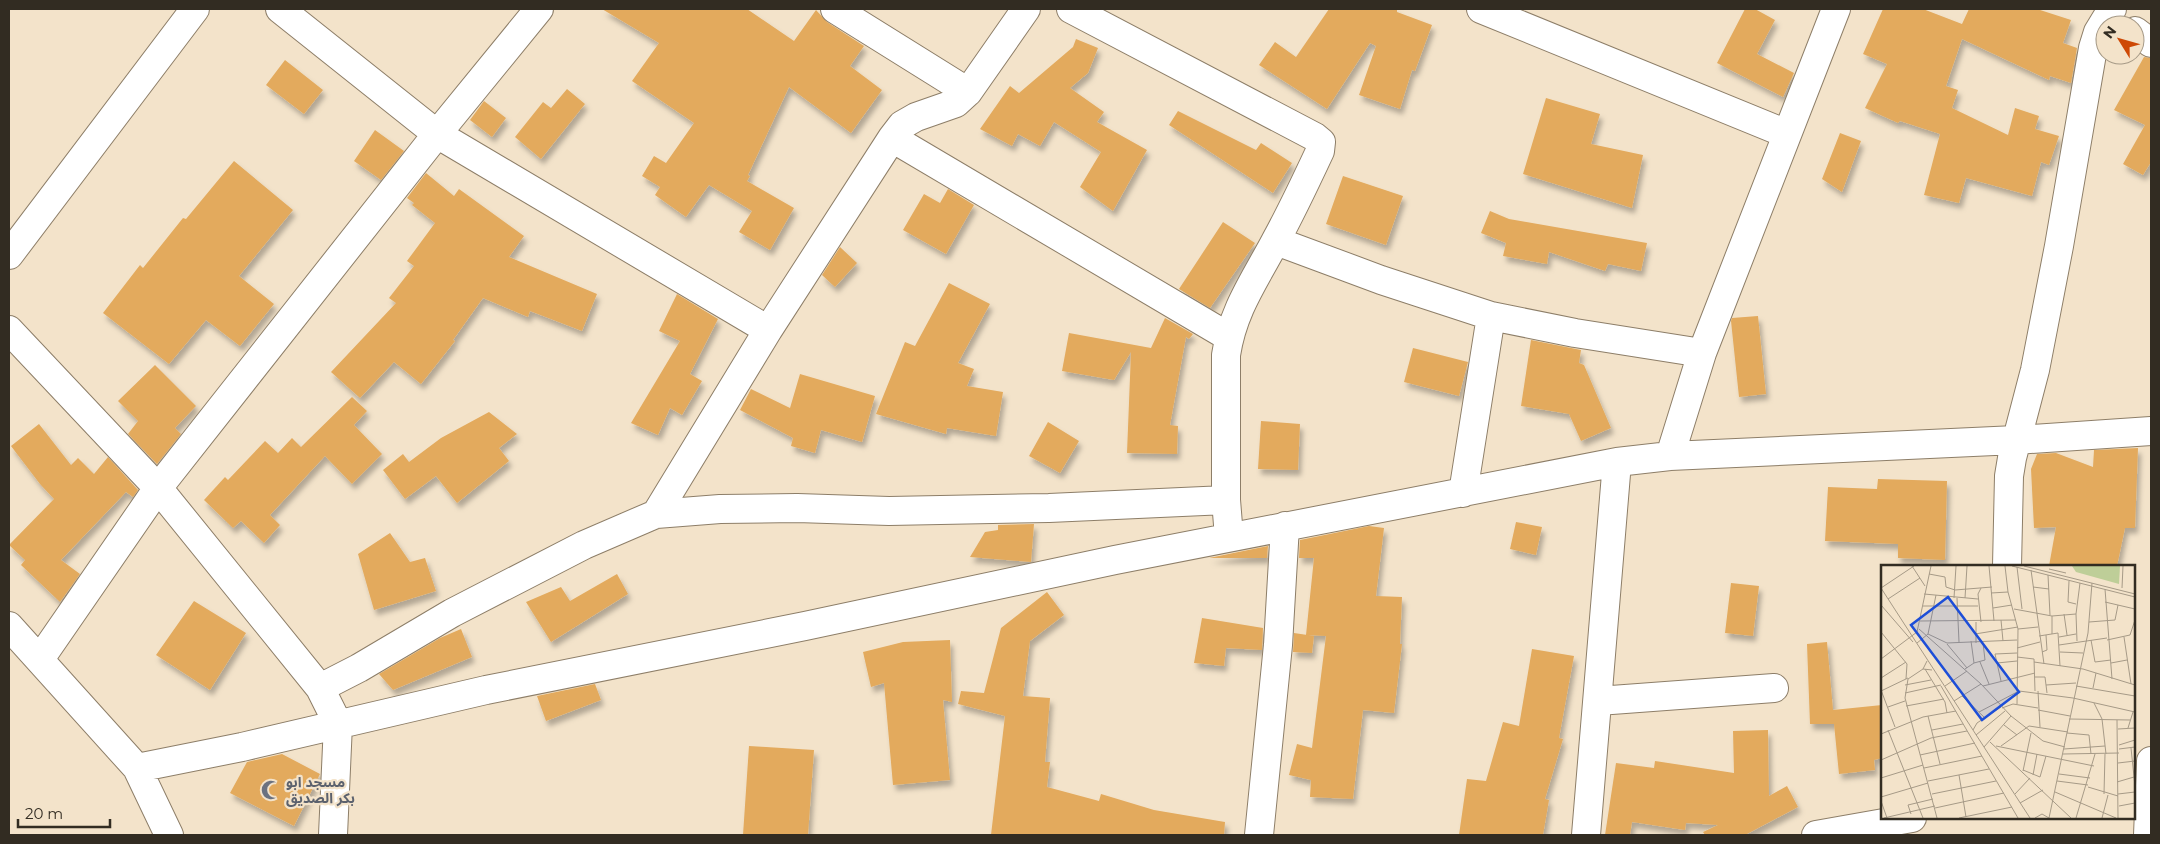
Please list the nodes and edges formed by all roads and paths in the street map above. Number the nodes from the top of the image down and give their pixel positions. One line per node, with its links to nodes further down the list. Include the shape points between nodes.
1 (195, 9): 15 (street)
2 (280, 9): 11 (street)
3 (539, 9): 11 (street)
4 (835, 9): 10 (street)
5 (1026, 9): 10 (street)
6 (1071, 9): 14 (street, via 1321,142 1320,151)
7 (1481, 9): 12 (street)
8 (1836, 9): 12 (street)
9 (2114, 14): 22 (street, via 2098,32 2093,48 2035,370)
10 (968, 92): 13 (street, via 956,103 902,125)
11 (437, 134): 18 (street); 25 (street)
12 (1787, 134): 20 (street)
13 (892, 138): 18 (street); 19 (street)
14 (1276, 240): 16 (street, via 1381,280); 19 (street, via 1243,297)
15 (9, 255)
16 (1491, 316): 20 (street, via 1575,334); 26 (street)
17 (9, 330): 25 (street)
18 (768, 330): 28 (street)
19 (1229, 337): 27 (street, via 1226,355)
20 (1702, 353): 23 (street)
21 (2151, 431): 22 (street)
22 (2016, 440): 23 (street); 31 (street, via 2009,476)
23 (1670, 456): 24 (street)
24 (1617, 462): 26 (street); 36 (street)
25 (158, 488): 33 (street); 34 (street)
26 (1463, 493): 29 (street)
27 (1226, 500): 28 (street, via 1049,508 720,509); 30 (street)
28 (656, 514): 34 (street, via 584,545 461,608)
29 (1284, 526): 30 (street); 45 (street, via 1278,645)
30 (1229, 537): 37 (street, via 486,690)
31 (2007, 565)
32 (9, 626): 33 (street)
33 (40, 658): 39 (street)
34 (320, 688): 37 (street)
35 (1774, 688): 36 (street)
36 (1598, 701): 46 (street)
37 (338, 724): 39 (street); 44 (street)
38 (2151, 761): 40 (street)
39 (137, 768): 43 (street)
40 (2151, 777): 41 (street); 48 (street)
41 (2135, 780)
42 (1906, 819): 47 (street)
43 (169, 835)
44 (334, 835)
45 (1259, 835)
46 (1586, 835)
47 (1816, 835)
48 (2148, 835)

